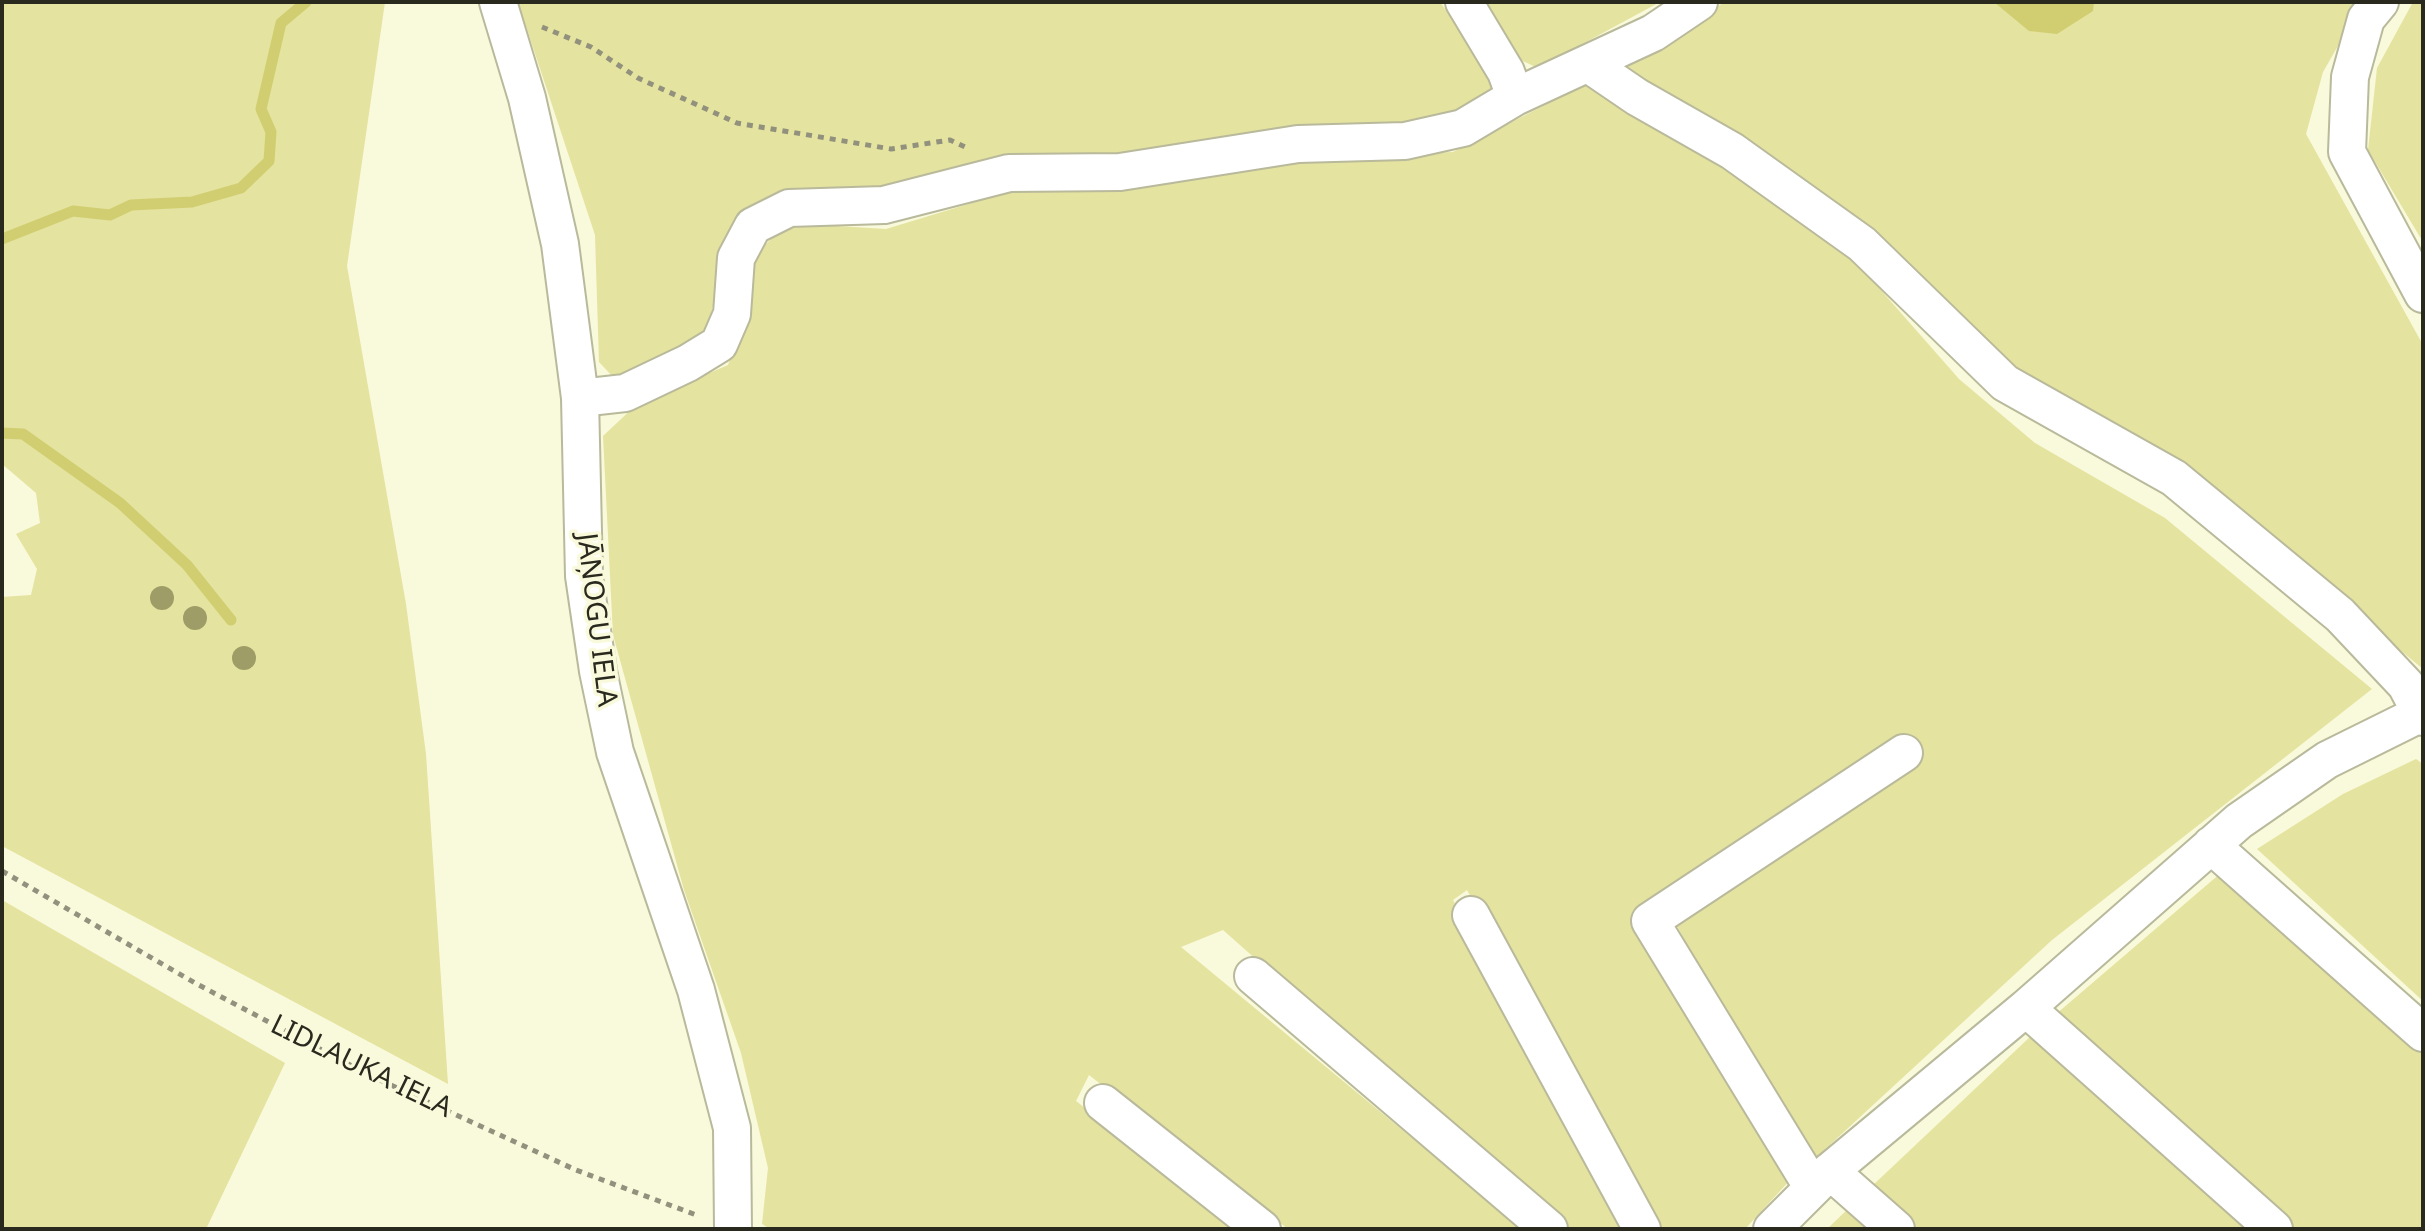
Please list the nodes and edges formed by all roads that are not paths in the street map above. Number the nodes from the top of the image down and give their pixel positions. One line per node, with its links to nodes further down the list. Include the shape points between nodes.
1 (1464, 2): 6 (street)
2 (1699, 2): 5 (street)
3 (2380, 2): 7 (street, via 2366,19 2350,77 2347,152)
4 (502, 13): 8 (street, JĀŅOGU IELA, via 560,244)
5 (1590, 65): 6 (street); 9 (street, via 1732,151 1862,244 2005,383 2174,478 2340,615 2406,685)
6 (1515, 97): 8 (street, via 1463,128 1405,141 1298,144 1120,172 1009,173 884,205 789,208 753,226 736,258 732,314 719,344 625,393)
7 (2423, 294)
8 (580, 398): 18 (street, JĀŅOGU IELA, via 584,576 598,671 615,752 696,990 732,1128)
9 (2422, 716): 11 (street, via 2327,760)
10 (1904, 753): 17 (street, via 1650,921)
11 (2211, 845): 14 (street); 15 (street)
12 (1471, 915): 21 (street)
13 (1253, 976): 20 (street)
14 (2026, 1008): 17 (street); 24 (street)
15 (2423, 1033)
16 (1103, 1103): 19 (street)
17 (1822, 1180): 22 (street); 23 (street)
18 (734, 1229)
19 (1262, 1229)
20 (1549, 1229)
21 (1642, 1229)
22 (1772, 1229)
23 (1896, 1229)
24 (2274, 1229)

